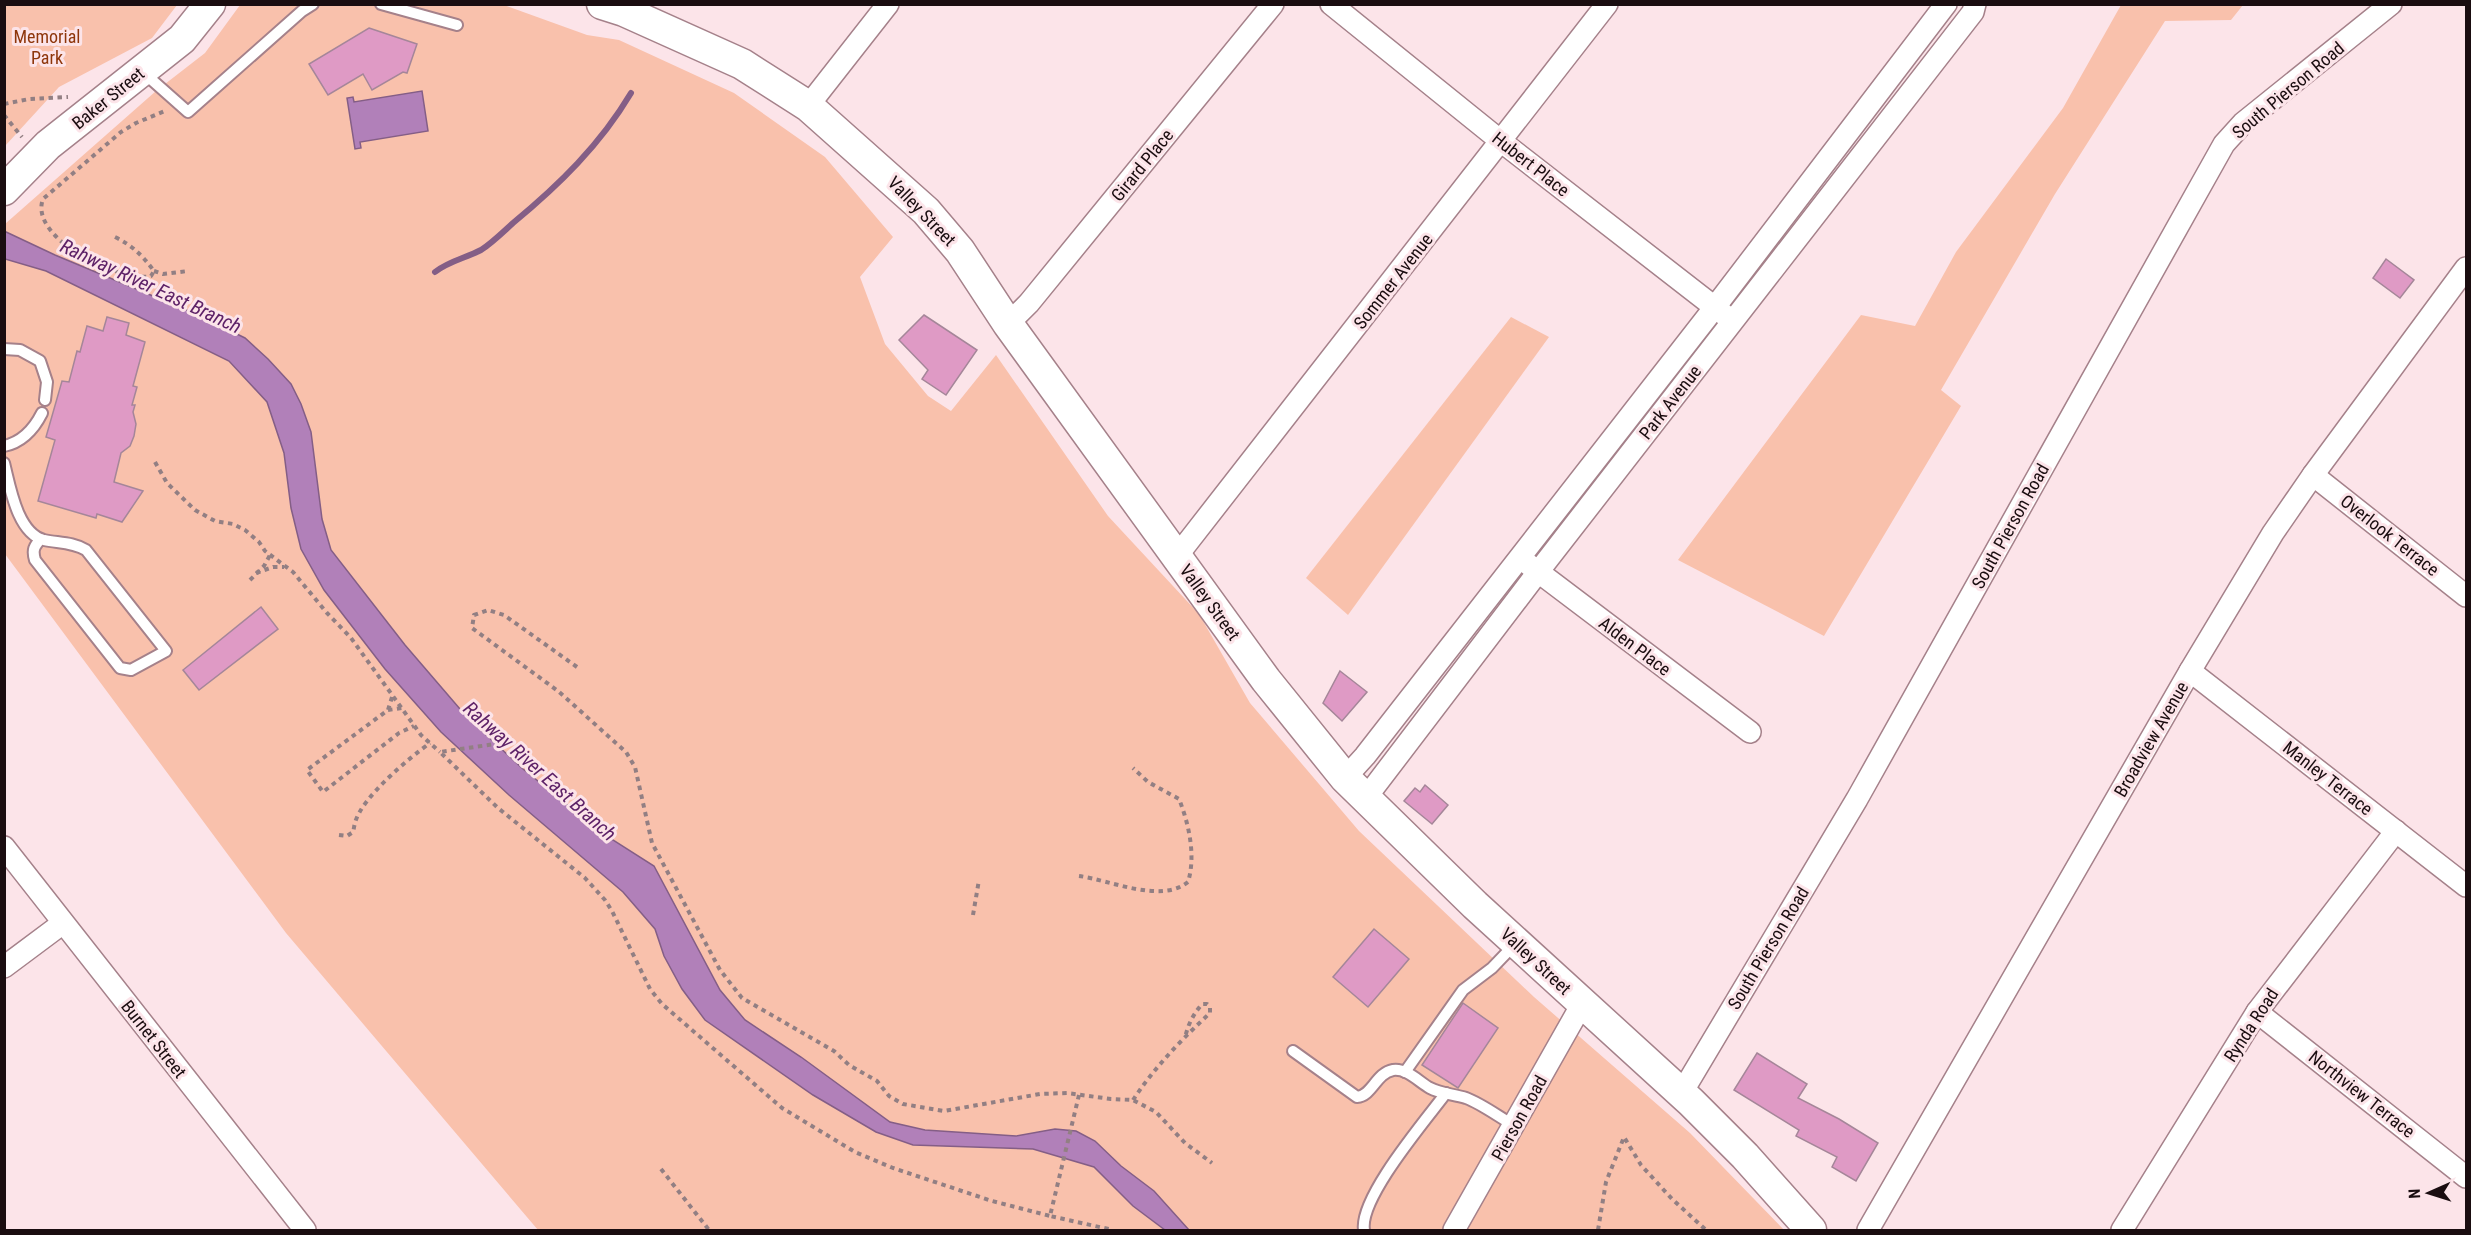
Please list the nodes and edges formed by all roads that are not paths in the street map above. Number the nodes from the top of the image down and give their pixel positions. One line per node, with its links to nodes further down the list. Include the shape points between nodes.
1 (210, 4): 13 (main road, Baker Street, via 182,39)
2 (313, 4): 13 (lane, via 188,111)
3 (381, 4): 12 (lane)
4 (888, 4): 14 (street)
5 (1273, 4): 20 (street, Girard Place)
6 (1331, 4): 15 (street, Hubert Place)
7 (1607, 4): 15 (street, Sommer Avenue)
8 (1947, 4): 18 (street, Park Avenue)
9 (1975, 4): 19 (street, Park Avenue, via 1973,12)
10 (2391, 4): 47 (street, South Pierson Road, via 2243,123 2224,144 1857,799)
11 (617, 7): 14 (main road, Valley Street, via 742,64)
12 (457, 26)
13 (141, 71): 16 (main road, Baker Street, via 48,145)
14 (808, 106): 20 (main road, Valley Street, via 926,211 960,251)
15 (1502, 142): 18 (street, Hubert Place); 28 (street, Sommer Avenue)
16 (4, 190)
17 (2466, 268): 26 (street, Broadview Avenue)
18 (1715, 307): 19 (street, Hubert Place); 29 (street, Park Avenue)
19 (1733, 321): 30 (street, Park Avenue)
20 (1008, 324): 28 (main road, Valley Street)
21 (4, 348): 22 (lane, via 20,350 40,361 47,382)
22 (45, 400)
23 (42, 413): 24 (lane, via 26,435)
24 (4, 446)
25 (4, 463): 27 (lane, via 21,519)
26 (2313, 475): 31 (street, Overlook Terrace); 32 (street, Broadview Avenue, via 2273,533)
27 (41, 539): 27 (lane, via 35,546 35,560 120,668 131,670 166,651 86,550)
28 (1177, 556): 34 (main road, Valley Street, via 1266,680)
29 (1520, 558): 30 (street, Alden Place); 34 (street, Park Avenue)
30 (1538, 572): 33 (street, Alden Place); 35 (street, Park Avenue)
31 (2466, 596)
32 (2190, 671): 36 (street, Manley Terrace); 54 (street, Broadview Avenue)
33 (1750, 732)
34 (1344, 778): 35 (main road, Valley Street)
35 (1365, 799): 40 (main road, Valley Street)
36 (2396, 831): 38 (street, Manley Terrace); 43 (street, Rynda Road)
37 (4, 847): 39 (street, Burnet Street)
38 (2466, 886)
39 (63, 923): 41 (street); 50 (street, Burnet Street)
40 (1516, 943): 42 (main road, Valley Street); 45 (lane, via 1492,968 1462,990)
41 (4, 967)
42 (1582, 1004): 47 (main road, Valley Street); 48 (street, Pierson Road)
43 (2257, 1012): 49 (street, Northview Terrace); 55 (street, Rynda Road)
44 (1293, 1051): 45 (lane, via 1357,1097 1367,1093 1386,1072)
45 (1405, 1072): 46 (lane, via 1431,1089)
46 (1446, 1093): 48 (lane, via 1467,1099); 51 (lane, via 1376,1191 1362,1221)
47 (1681, 1094): 53 (main road, Valley Street, via 1745,1156)
48 (1515, 1126): 52 (street, Pierson Road)
49 (2466, 1177)
50 (305, 1230)
51 (1364, 1230)
52 (1454, 1230)
53 (1811, 1230)
54 (1868, 1230)
55 (2122, 1230)

